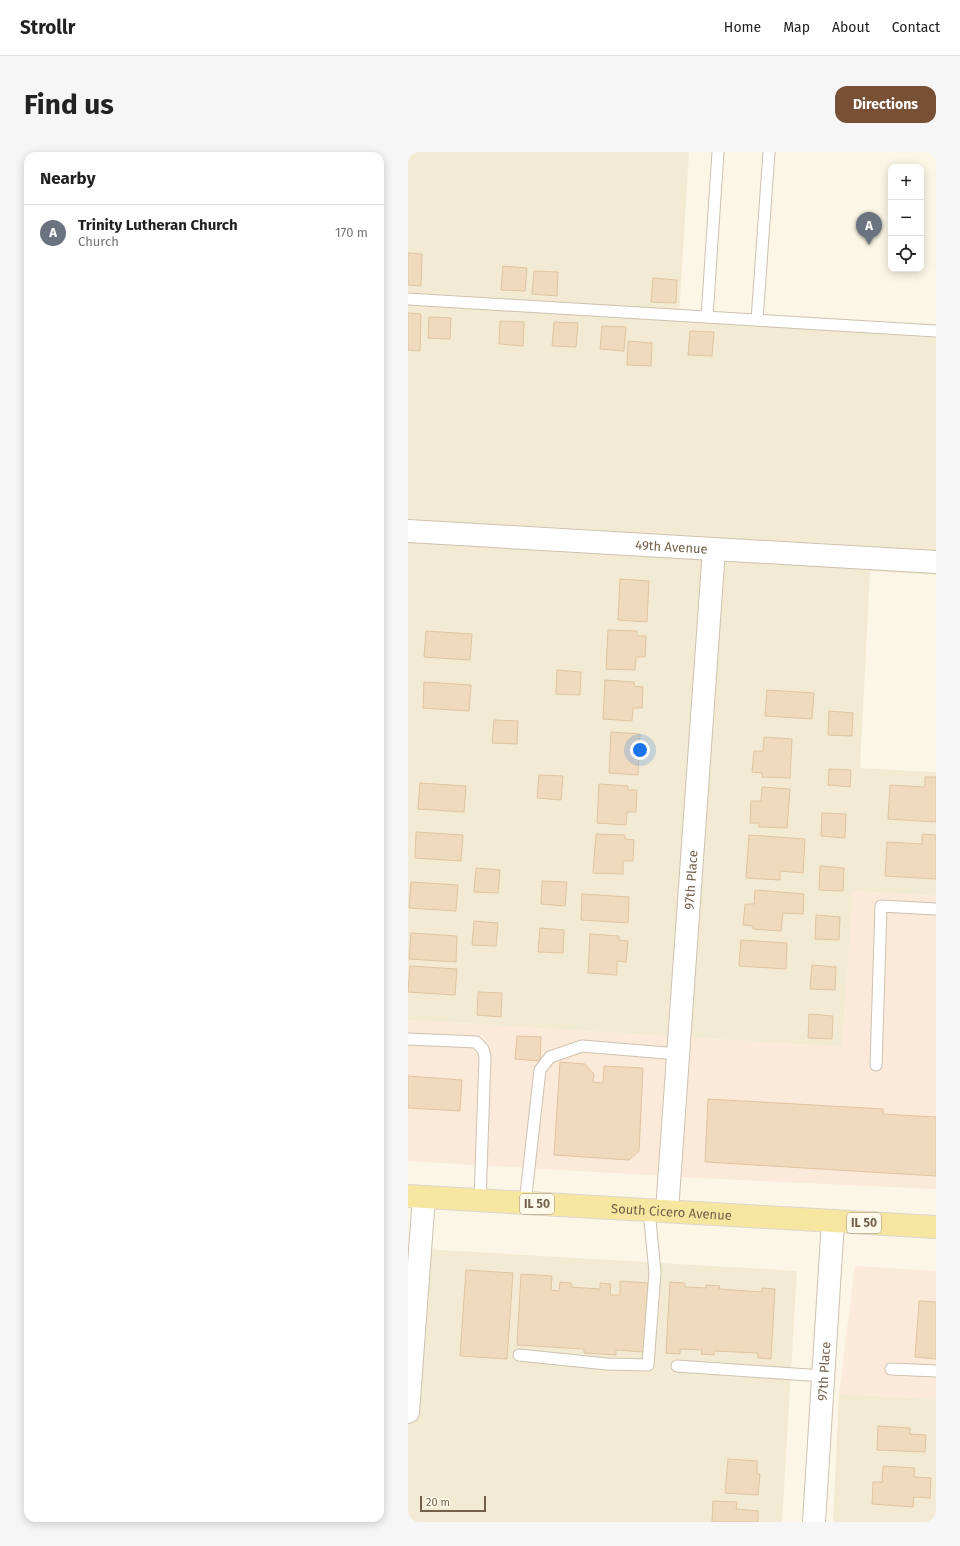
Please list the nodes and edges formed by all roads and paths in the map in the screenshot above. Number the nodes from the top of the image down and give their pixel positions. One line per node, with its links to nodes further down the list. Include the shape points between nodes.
1 (718, 152): 4 (lane)
2 (769, 152): 5 (lane)
3 (408, 299): 4 (lane)
4 (707, 317): 5 (lane)
5 (757, 320): 6 (lane)
6 (936, 331)
7 (408, 531): 8 (street, 49th Avenue)
8 (714, 549): 9 (street, 49th Avenue); 12 (street, 97th Place)
9 (936, 562)
10 (936, 908): 13 (lane, via 881,906)
11 (408, 1039): 15 (lane, via 476,1042 483,1049 485,1057)
12 (678, 1054): 16 (lane, via 582,1046 550,1057 540,1070); 17 (street, 97th Place)
13 (876, 1065)
14 (416, 1196): 15 (main road, South Cicero Avenue / IL 50); 20 (street)
15 (480, 1200): 16 (main road, South Cicero Avenue / IL 50)
16 (525, 1203): 17 (main road, South Cicero Avenue / IL 50)
17 (658, 1211): 18 (main road, South Cicero Avenue / IL 50); 22 (lane, via 648,1365 607,1364)
18 (833, 1221): 19 (main road, South Cicero Avenue / IL 50); 26 (street, 97th Place)
19 (936, 1227)
20 (413, 1285): 21 (street)
21 (410, 1346): 27 (street)
22 (519, 1355)
23 (677, 1366): 26 (lane)
24 (891, 1369): 25 (lane)
25 (936, 1371)
26 (823, 1376): 28 (street, 97th Place)
27 (408, 1412)
28 (814, 1522)

